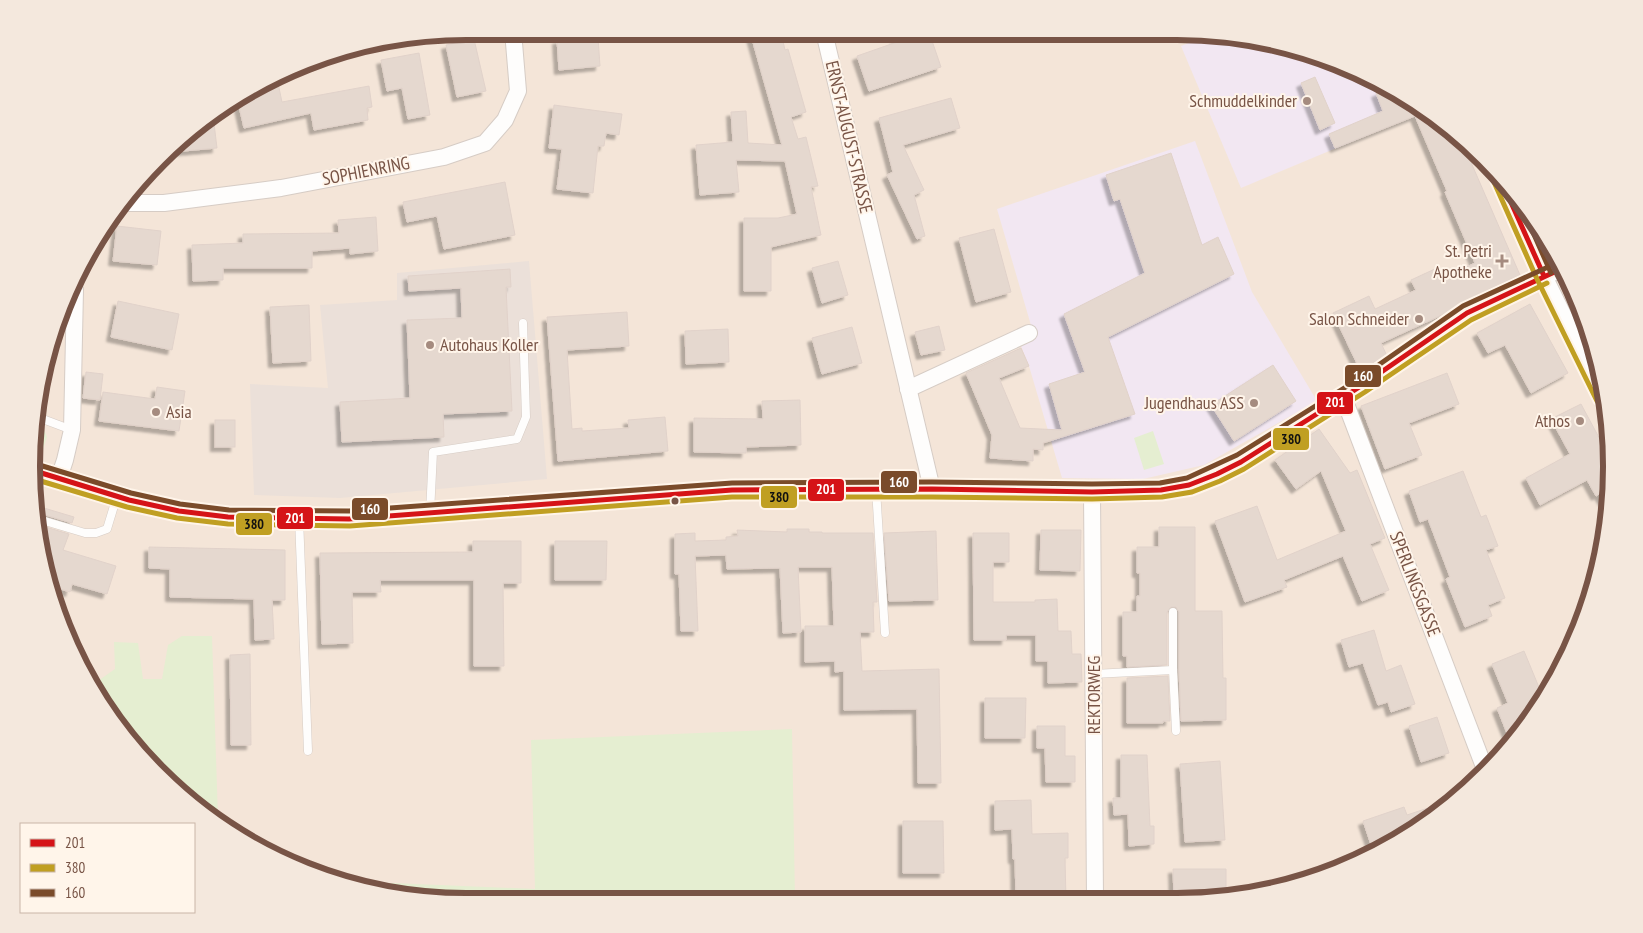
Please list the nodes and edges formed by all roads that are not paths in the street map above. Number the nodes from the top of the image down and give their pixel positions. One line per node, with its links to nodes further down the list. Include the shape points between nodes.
1 (515, 40): 3 (street, SOPHIENRING, via 518,91 505,120 485,142 444,156 280,188 164,203)
2 (826, 40): 11 (street, ERNST-AUGUST-STRASSE)
3 (131, 203)
4 (1512, 203): 6 (street)
5 (1555, 271): 6 (street)
6 (1544, 276): 10 (street); 12 (street, via 1467,314)
7 (75, 297): 14 (street)
8 (523, 323): 21 (lane, via 526,418 517,439 433,452)
9 (1029, 333): 11 (street)
10 (1593, 376)
11 (908, 389): 18 (street, ERNST-AUGUST-STRASSE)
12 (1344, 396): 19 (street, via 1241,462 1189,485 1161,490); 30 (street, SPERLINGSGASSE)
13 (43, 419): 14 (lane)
14 (72, 430): 16 (street)
15 (40, 473): 16 (street)
16 (59, 478): 20 (street)
17 (876, 489): 18 (street); 21 (street, via 732,490); 25 (lane)
18 (932, 489): 19 (street)
19 (1092, 492): 27 (street, REKTORWEG)
20 (117, 496): 22 (street, via 179,511 228,517); 23 (lane, via 107,529 96,533 85,533)
21 (430, 513): 22 (street, via 349,519)
22 (299, 518): 29 (lane)
23 (44, 521)
24 (1173, 612): 26 (lane)
25 (885, 633)
26 (1173, 670): 27 (lane); 28 (lane)
27 (1093, 674): 31 (street, REKTORWEG)
28 (1176, 731)
29 (308, 751)
30 (1483, 763)
31 (1095, 893)

